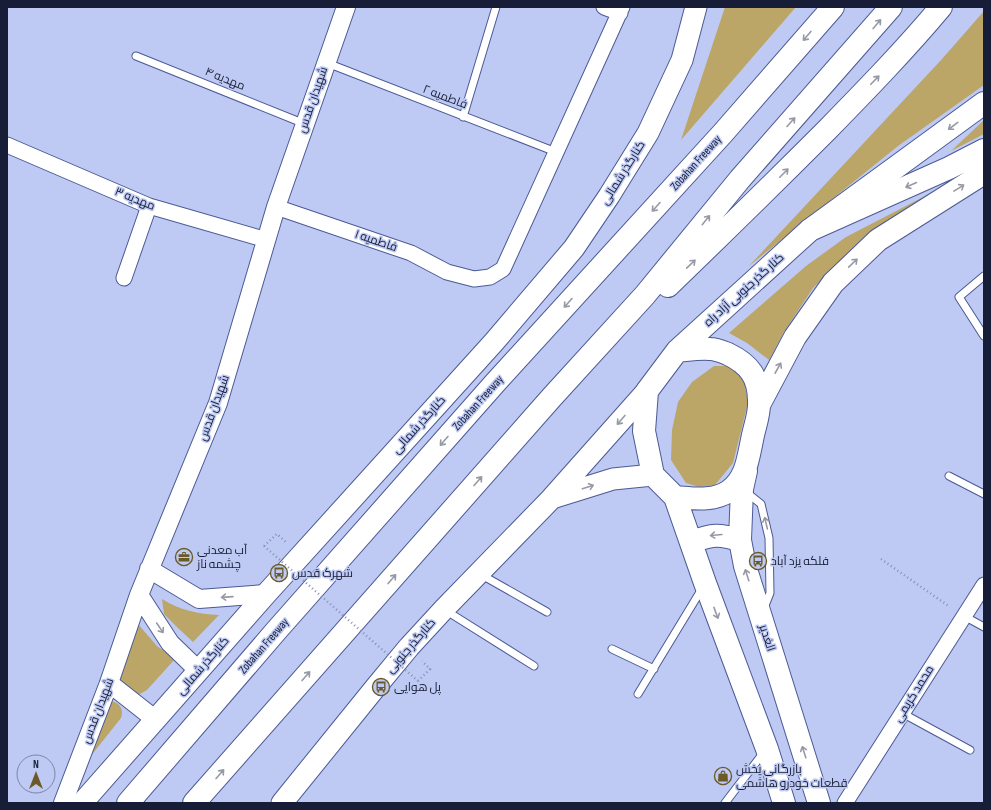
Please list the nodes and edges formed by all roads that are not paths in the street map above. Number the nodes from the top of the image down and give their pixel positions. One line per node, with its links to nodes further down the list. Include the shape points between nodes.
1 (346, 7): 10 (street, شهیدان قدس)
2 (496, 7): 12 (lane)
3 (604, 7): 8 (street)
4 (696, 7): 41 (main road, کنارگذر شمالی, via 682,60 648,133 574,248)
5 (833, 7): 60 (main road, Zobahan Freeway, one-way to 60, via 723,133 495,383)
6 (891, 7): 27 (main road, one-way to 6, via 645,296 740,179)
7 (941, 7): 27 (main road, one-way to 7, via 774,182 916,37)
8 (621, 10): 16 (street)
9 (136, 56): 13 (lane, مهدیه ۴)
10 (326, 62): 12 (lane, فاطمیه ۲); 13 (street, شهیدان قدس)
11 (984, 103): 20 (main road, one-way to 20)
12 (463, 116): 16 (lane, فاطمیه ۲)
13 (305, 124): 19 (street, شهیدان قدس)
14 (7, 145): 18 (street, مهدیه ۳)
15 (984, 150): 20 (main road, one-way to 20)
16 (556, 152): 19 (street, فاطمیه ۱, via 502,269 490,277 474,279 447,272 411,253)
17 (984, 173): 28 (main road, one-way to 17, via 795,337 833,283 878,240)
18 (149, 206): 21 (street, مهدیه ۳); 23 (street)
19 (276, 207): 21 (street, شهیدان قدس)
20 (810, 230): 25 (main road, کنار گذر جنوبی آزاد راه)
21 (266, 240): 37 (street, شهیدان قدس, via 218,402)
22 (984, 276): 24 (lane, via 959,297)
23 (124, 278)
24 (984, 336)
25 (677, 351): 26 (main road); 28 (main road, via 711,348 740,360 756,380)
26 (647, 391): 29 (main road, via 644,431); 34 (main road, کنارگذر جنوبی, one-way to 34)
27 (552, 397): 61 (main road, one-way to 27)
28 (760, 402): 31 (main road)
29 (653, 475): 33 (main road); 34 (main road, one-way to 29, via 613,479)
30 (948, 476): 32 (lane)
31 (744, 479): 33 (main road, via 715,497); 35 (main road, الغدیر); 45 (lane, one-way to 31, via 770,593 769,538 761,504)
32 (984, 494)
33 (675, 497): 36 (main road)
34 (551, 499): 38 (main road, کنارگذر جنوبی)
35 (740, 540): 36 (main road, one-way to 36, via 722,535 706,536); 45 (main road, الغدیر, one-way to 35)
36 (692, 542): 39 (main road)
37 (149, 569): 41 (street, one-way to 37, via 199,599); 42 (street, شهیدان قدس)
38 (478, 573): 43 (main road, کنارگذر جنوبی); 44 (lane)
39 (705, 583): 50 (lane); 56 (main road, one-way to 56)
40 (984, 585): 46 (street, محمد کریمی)
41 (266, 594): 51 (main road, کنارگذر شمالی)
42 (139, 595): 51 (street, one-way to 51, via 170,643); 52 (street, شهیدان قدس)
43 (444, 608): 49 (lane); 62 (main road, کنارگذر جنوبی)
44 (547, 612)
45 (760, 616): 65 (main road, الغدیر, one-way to 45)
46 (964, 616): 47 (lane); 54 (street, محمد کریمی)
47 (984, 627)
48 (612, 649): 50 (lane)
49 (534, 666)
50 (654, 669): 53 (lane)
51 (199, 671): 55 (main road, کنارگذر شمالی)
52 (109, 683): 55 (street); 58 (street, شهیدان قدس)
53 (638, 694)
54 (902, 713): 57 (lane); 66 (street, محمد کریمی)
55 (156, 720): 59 (main road, کنارگذر شمالی)
56 (767, 749): 63 (lane); 64 (main road)
57 (970, 750)
58 (63, 803)
59 (82, 803)
60 (128, 803)
61 (194, 803)
62 (282, 803)
63 (725, 803)
64 (784, 803)
65 (820, 803)
66 (845, 803)

